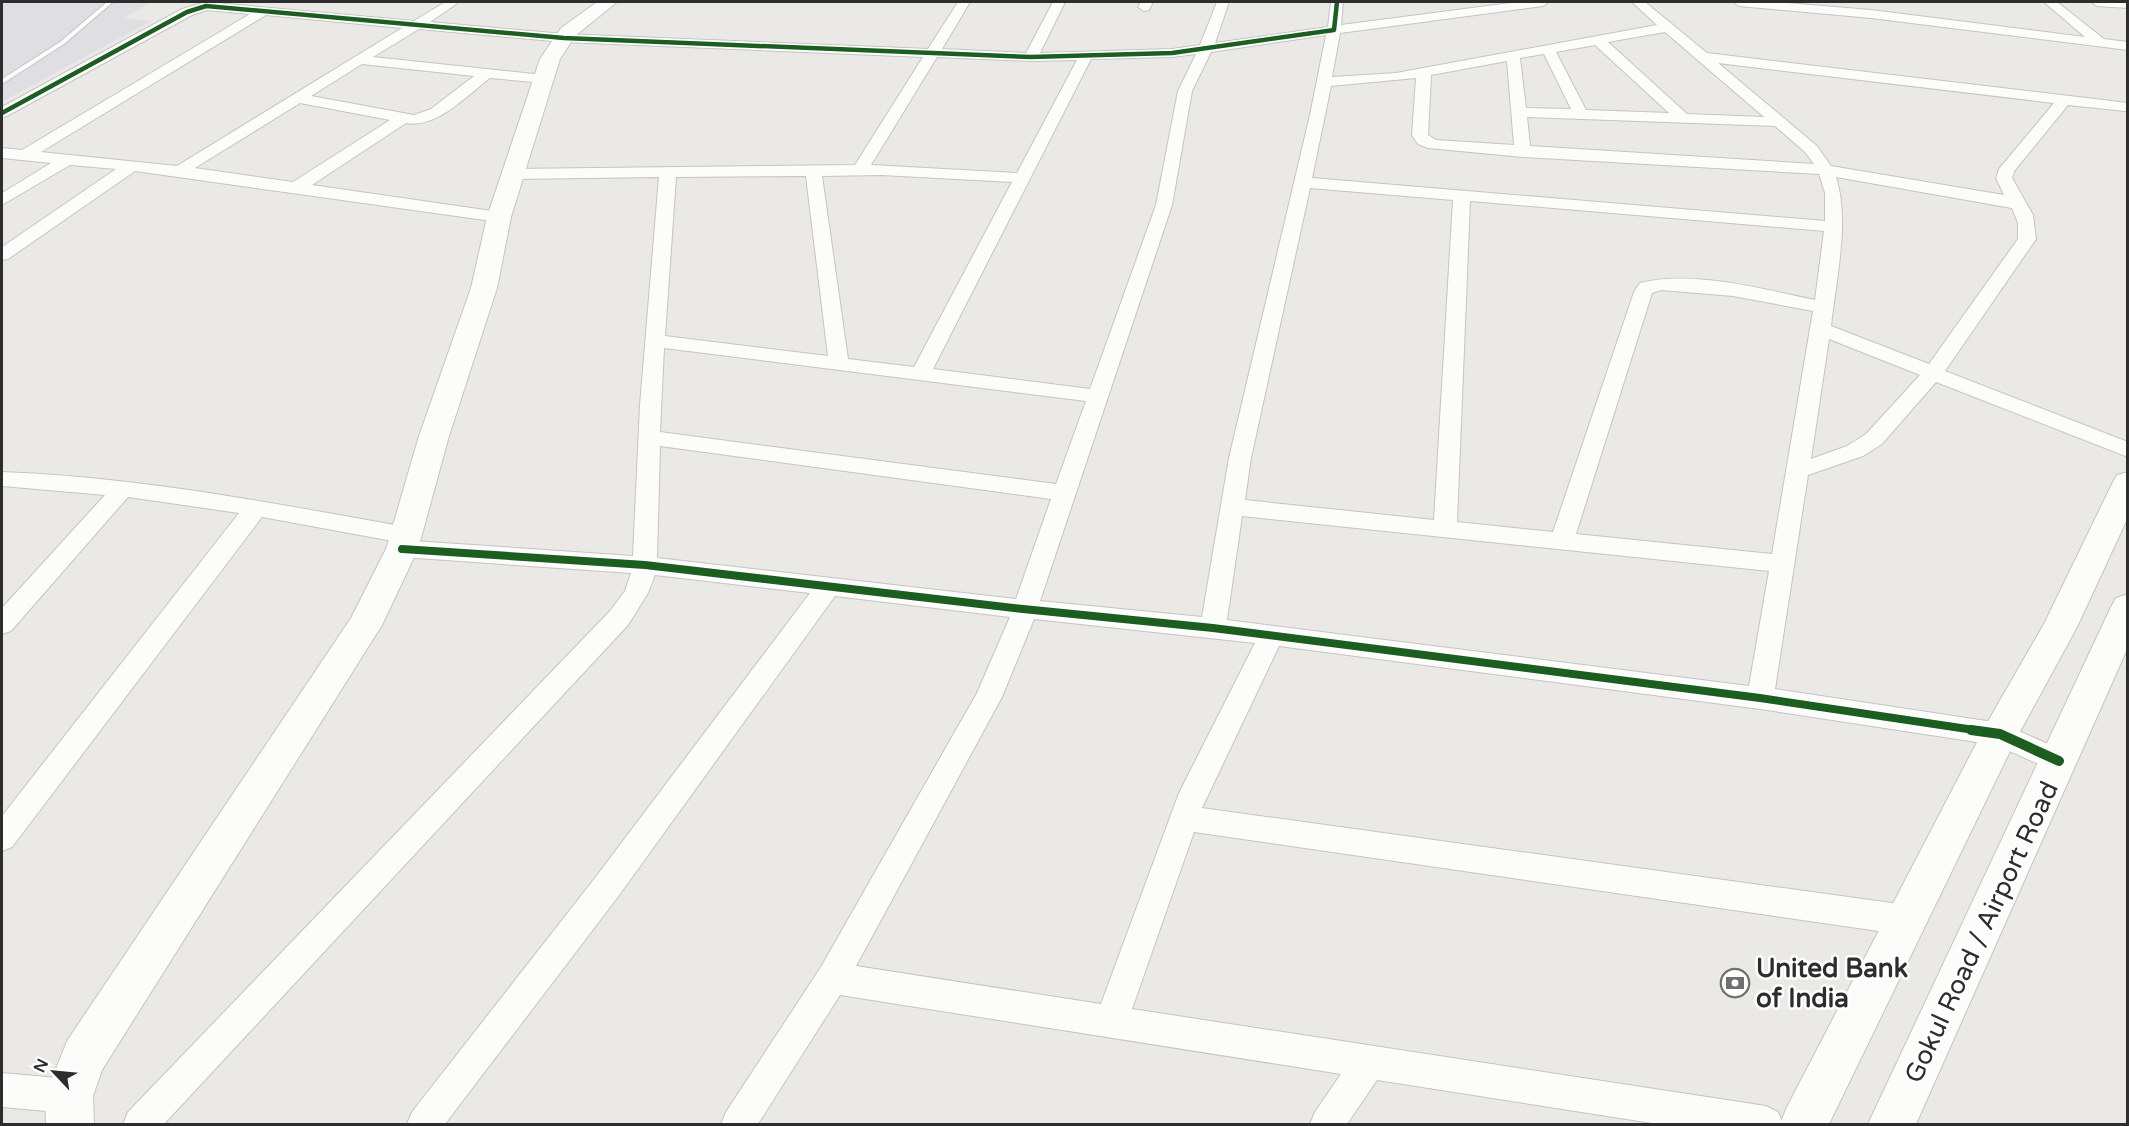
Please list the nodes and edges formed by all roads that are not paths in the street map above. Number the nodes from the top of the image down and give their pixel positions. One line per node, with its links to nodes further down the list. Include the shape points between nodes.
1 (110, 2): 33 (lane, via 63,43)
2 (449, 2): 15 (street)
3 (608, 2): 18 (main road)
4 (964, 2): 24 (street)
5 (1059, 2): 26 (street)
6 (1223, 2): 22 (street)
7 (1338, 2): 17 (street)
8 (1543, 2): 17 (street)
9 (1638, 2): 16 (street)
10 (1739, 2): 20 (street, via 1871,14)
11 (2050, 2): 20 (street)
12 (2097, 2): 13 (street)
13 (2127, 4)
14 (262, 12): 15 (street); 39 (street, via 206,6 193,9); 46 (street)
15 (413, 26): 18 (street); 29 (street)
16 (1669, 27): 19 (street); 28 (street)
17 (1334, 30): 22 (street); 34 (street)
18 (564, 38): 24 (street); 32 (main road)
19 (1598, 40): 23 (street); 41 (street)
20 (2101, 44): 21 (street)
21 (2127, 46)
22 (1206, 48): 27 (street); 70 (street, via 1185,91 1164,205)
23 (1548, 49): 25 (street); 40 (street)
24 (933, 53): 26 (street); 50 (street)
25 (1513, 56): 30 (street); 38 (street)
26 (1031, 57): 27 (street)
27 (1085, 57): 55 (street)
28 (1704, 57): 36 (street); 43 (street)
29 (360, 60): 31 (street); 35 (street)
30 (1424, 72): 34 (street); 44 (street, via 1420,135 1424,141 1447,147)
31 (487, 73): 32 (street); 42 (street, via 428,117)
32 (543, 79): 54 (main road)
33 (2, 82)
34 (1324, 82): 56 (street)
35 (298, 98): 42 (street); 52 (street)
36 (2065, 99): 37 (street); 60 (street, via 2007,169 2004,178)
37 (2125, 107)
38 (1519, 112): 40 (street); 44 (street)
39 (2, 113)
40 (1581, 114): 41 (street)
41 (1683, 118): 43 (street)
42 (402, 119): 57 (street)
43 (1779, 122): 51 (street, via 1811,149)
44 (1523, 152): 51 (street)
45 (2, 153): 46 (street)
46 (25, 155): 47 (street)
47 (66, 160): 48 (street); 59 (street)
48 (132, 166): 52 (street); 63 (street)
49 (813, 170): 50 (street); 53 (street); 67 (street)
50 (860, 170): 55 (street)
51 (1826, 170): 60 (street); 62 (street, via 1833,192)
52 (180, 171): 57 (street)
53 (668, 171): 54 (street); 66 (street)
54 (512, 174): 61 (main road)
55 (1022, 178): 69 (street)
56 (1303, 182): 58 (street); 78 (street)
57 (296, 188): 61 (street)
58 (1462, 195): 62 (street); 80 (street)
59 (2, 200)
60 (2017, 202): 68 (street, via 2028,224 2027,239)
61 (499, 217): 82 (main road, via 484,288 434,436)
62 (1833, 227): 64 (street)
63 (2, 255)
64 (1824, 308): 65 (street); 81 (street, via 1748,293 1666,284 1647,287)
65 (1821, 329): 68 (street); 73 (street)
66 (655, 341): 67 (street); 71 (street)
67 (839, 364): 69 (street)
68 (1933, 373): 72 (street); 73 (street, via 1874,439 1855,451)
69 (920, 374): 70 (street)
70 (1098, 396): 77 (street)
71 (649, 438): 77 (street); 84 (street)
72 (2127, 450)
73 (1798, 471): 83 (street)
74 (2, 479): 76 (street)
75 (2127, 482): 92 (main road, via 2060,627)
76 (123, 489): 79 (street); 88 (street)
77 (1064, 493): 87 (street)
78 (1232, 507): 80 (street); 89 (street)
79 (256, 508): 82 (street); 95 (street)
80 (1445, 529): 81 (street)
81 (1562, 541): 83 (street)
82 (404, 542): 84 (street); 101 (main road, via 365,625 83,1057)
83 (1783, 564): 91 (street)
84 (645, 565): 85 (street); 102 (street, via 635,597 619,618)
85 (829, 586): 87 (street); 103 (street)
86 (2127, 607): 93 (main road, Gokul Road / Airport Road)
87 (1023, 609): 89 (street); 97 (street, via 1012,646 988,697)
88 (2, 624)
89 (1213, 628): 90 (street)
90 (1271, 636): 91 (street); 94 (street)
91 (1760, 698): 92 (street)
92 (2000, 734): 93 (street); 96 (main road)
93 (2059, 761): 108 (main road, Gokul Road / Airport Road)
94 (1183, 818): 96 (street); 98 (street)
95 (2, 838)
96 (1906, 920): 107 (main road)
97 (832, 978): 98 (street); 104 (street)
98 (1112, 1021): 99 (street)
99 (1370, 1061): 105 (street); 106 (street)
100 (2, 1090): 101 (street)
101 (69, 1110)
102 (140, 1125)
103 (424, 1125)
104 (738, 1125)
105 (1327, 1125)
106 (1766, 1125)
107 (1804, 1125)
108 (1892, 1125)

